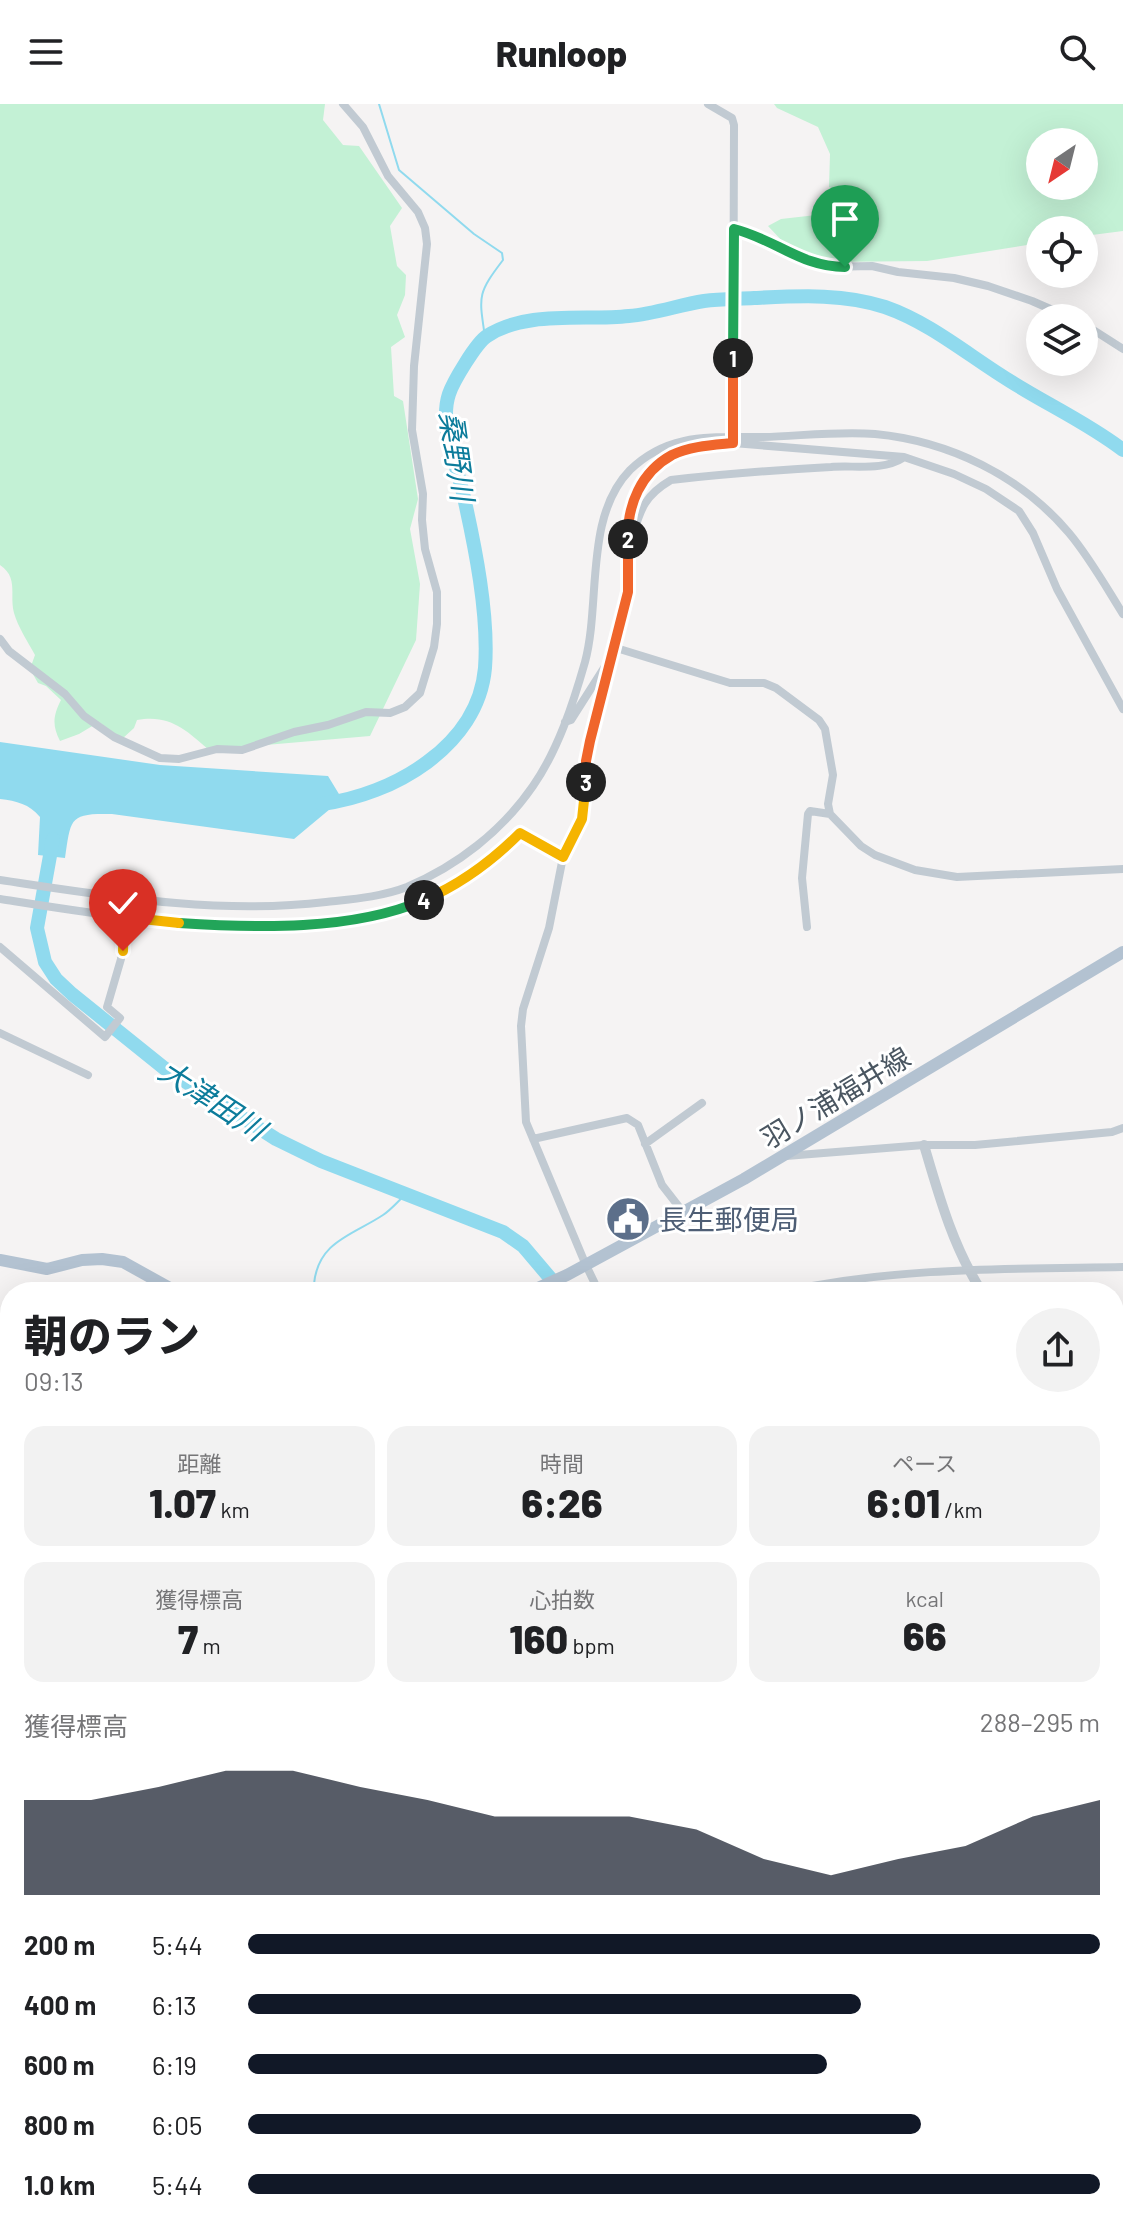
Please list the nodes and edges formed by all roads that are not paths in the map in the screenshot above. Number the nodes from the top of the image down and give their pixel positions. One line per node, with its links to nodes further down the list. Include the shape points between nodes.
1 (343, 104): 11 (street, via 425,228 412,430 425,549 437,592 437,624 420,693 390,713 366,712 242,750 160,758 84,716)
2 (708, 104): 3 (street, via 732,118 734,125)
3 (734, 229): 4 (street, via 825,267 872,266 954,278); 7 (street)
4 (1039, 304)
5 (1098, 333): 6 (street)
6 (1123, 349)
7 (733, 436): 8 (street); 9 (street, via 674,454 657,466 640,484 633,503); 10 (street, via 871,434 953,451 987,467 1050,512); 15 (street, via 706,435 675,443 647,457 615,490 599,537 585,661)
8 (904, 457): 9 (street, via 879,465 671,480 639,511); 14 (street, via 986,489 1025,518)
9 (629, 545): 12 (street, via 628,592)
10 (1123, 614)
11 (0, 639)
12 (613, 647): 13 (street); 16 (street, via 730,683 764,683 800,705 825,729 833,775)
13 (610, 665): 15 (street); 17 (street, via 586,761 582,819)
14 (1123, 709)
15 (565, 722): 19 (street, via 515,810 481,843 439,872 403,888 294,906 219,906 105,897)
16 (830, 814): 18 (street, via 875,855 932,874); 22 (street, via 808,814 802,878)
17 (563, 857): 21 (street, via 520,833 448,890 356,919 224,926); 29 (street, via 521,1026 526,1122)
18 (1123, 869)
19 (0, 880)
20 (0, 899): 21 (street)
21 (124, 917): 23 (street, via 121,959 107,1007 119,1020 105,1037)
22 (807, 927)
23 (0, 947)
24 (1123, 952): 32 (main road, 羽ノ浦福井線)
25 (0, 1033): 26 (street)
26 (88, 1075)
27 (702, 1103): 30 (street)
28 (1123, 1128): 31 (street, via 975,1145)
29 (533, 1139): 30 (street, via 627,1118 638,1125); 35 (street)
30 (645, 1144): 33 (street, via 662,1185)
31 (924, 1145): 32 (street); 37 (street)
32 (785, 1155): 33 (main road, 羽ノ浦福井線)
33 (683, 1212): 35 (main road, 羽ノ浦福井線)
34 (0, 1260): 38 (main road, via 47,1269 102,1259 123,1262)
35 (585, 1263): 39 (main road, 羽ノ浦福井線); 40 (street)
36 (1123, 1267): 37 (street)
37 (967, 1268): 41 (street); 42 (street)
38 (159, 1282)
39 (552, 1282)
40 (594, 1282)
41 (827, 1282)
42 (976, 1282)

